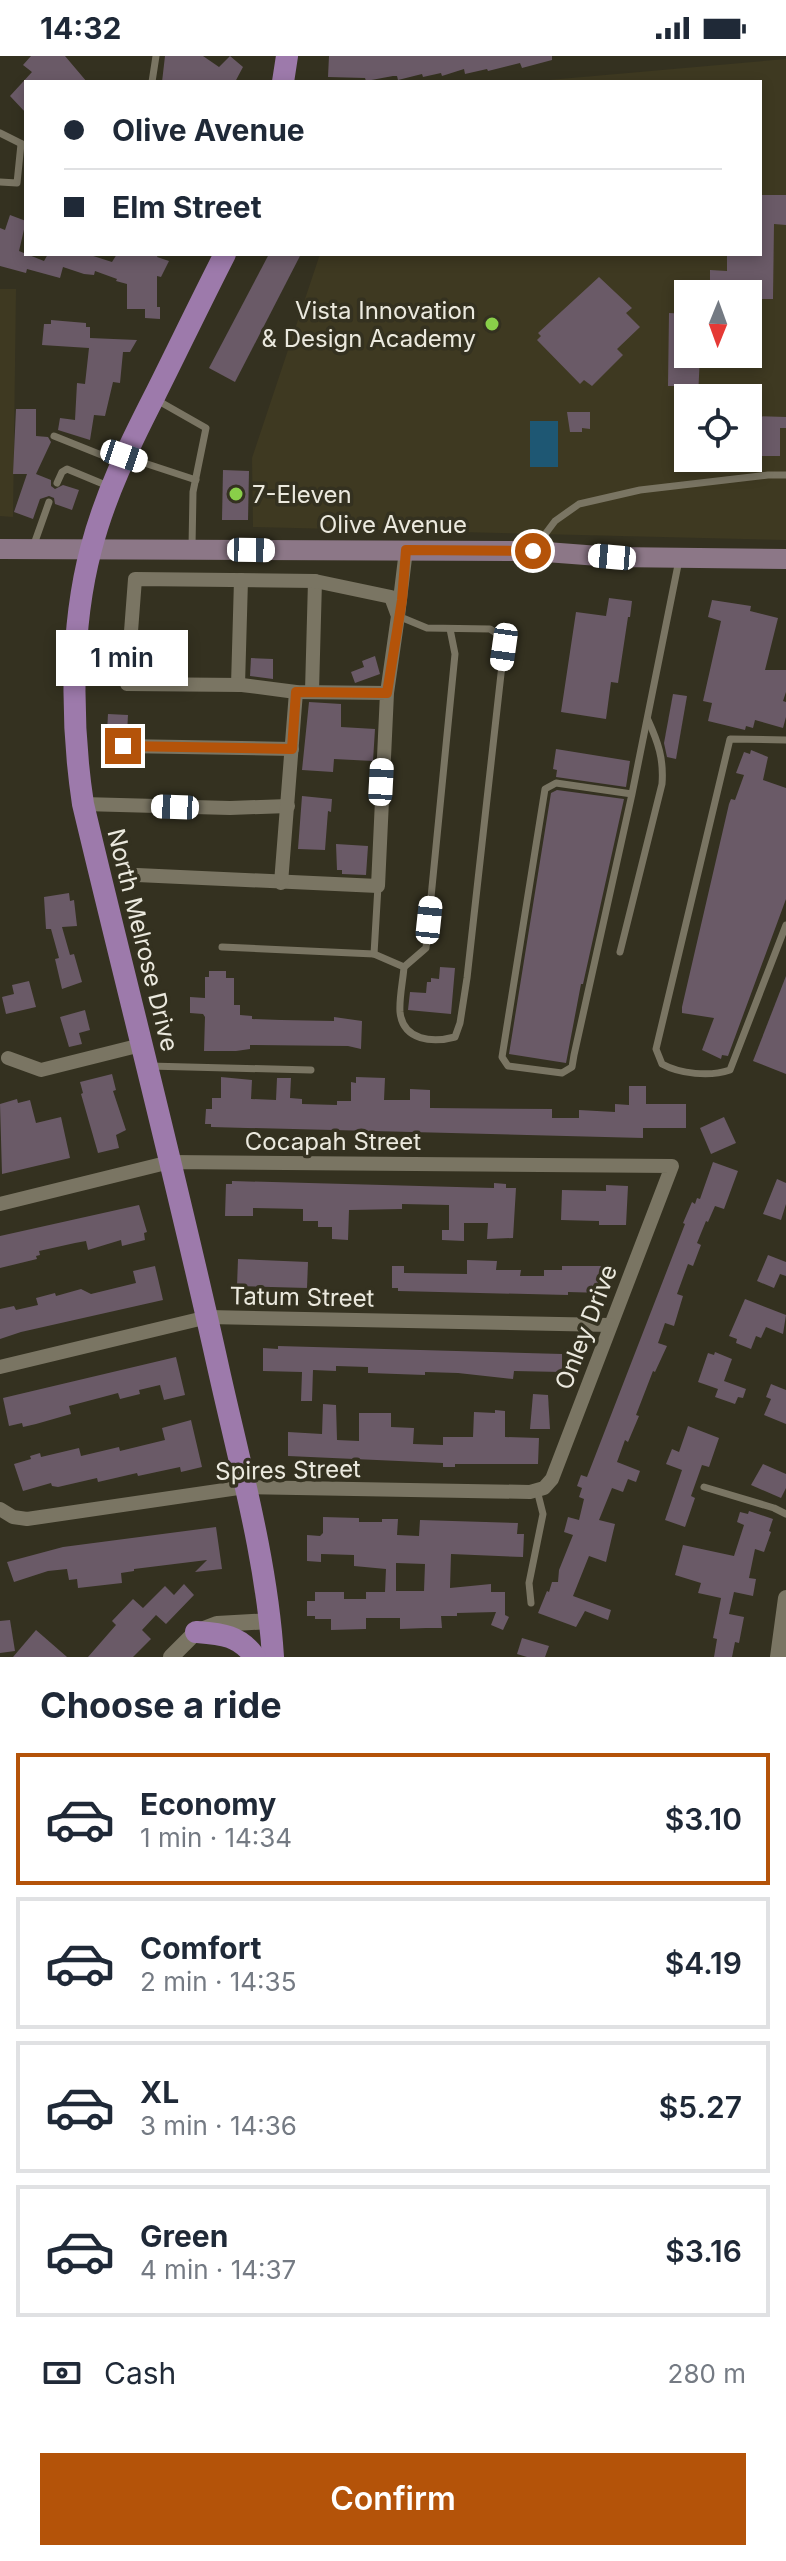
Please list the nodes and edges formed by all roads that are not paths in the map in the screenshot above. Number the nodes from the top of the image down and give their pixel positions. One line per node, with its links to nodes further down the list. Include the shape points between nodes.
1 (156, 56): 3 (lane)
2 (287, 56): 4 (main road)
3 (152, 80)
4 (283, 80)
5 (0, 133): 6 (lane)
6 (23, 145): 7 (lane, via 17,183)
7 (0, 182)
8 (224, 256): 9 (main road, North Melrose Drive)
9 (153, 398): 11 (main road, North Melrose Drive); 13 (lane, via 206,428)
10 (54, 436): 11 (lane)
11 (123, 460): 13 (lane); 15 (main road, North Melrose Drive)
12 (786, 475): 22 (lane, via 640,490 579,504 555,521)
13 (196, 480): 20 (lane)
14 (57, 483): 15 (lane, via 67,469)
15 (111, 487): 19 (main road, North Melrose Drive)
16 (49, 502): 18 (lane)
17 (0, 549): 18 (main road, Olive Avenue)
18 (32, 549): 19 (main road, Olive Avenue)
19 (91, 549): 20 (main road, Olive Avenue); 38 (main road, North Melrose Drive, via 77,654 76,756)
20 (192, 550): 21 (main road, Olive Avenue)
21 (406, 550): 22 (main road, Olive Avenue); 27 (street)
22 (533, 551): 23 (main road, Olive Avenue)
23 (679, 558): 24 (main road, Olive Avenue); 33 (lane)
24 (786, 559)
25 (241, 580): 26 (street); 29 (street); 29 (street, via 135,579 127,684)
26 (315, 581): 27 (street, via 391,597); 30 (street)
27 (398, 616): 28 (lane, via 427,628); 32 (street)
28 (450, 629): 47 (lane, via 455,654 426,948); 47 (lane, via 490,629 502,637 504,647 470,950 455,1037 421,1040 409,1030 400,1014)
29 (238, 685): 31 (street)
30 (312, 691): 31 (street); 32 (street)
31 (296, 692): 36 (street)
32 (387, 693): 42 (street)
33 (648, 718): 37 (lane); 45 (lane, via 661,747 662,784)
34 (786, 740): 43 (lane, via 730,739 656,1049 662,1064 675,1071 730,1070)
35 (123, 746): 36 (street)
36 (292, 749): 39 (street)
37 (632, 794): 37 (lane, via 556,783 545,789 502,1057 508,1066 562,1073 572,1067)
38 (83, 804): 39 (street); 48 (main road, North Melrose Drive)
39 (288, 806): 41 (street)
40 (137, 875): 41 (street)
41 (281, 883): 42 (street)
42 (378, 886): 46 (lane)
43 (786, 925)
44 (222, 947): 46 (lane)
45 (620, 952)
46 (374, 954): 47 (lane)
47 (404, 967)
48 (144, 1056): 49 (street, via 41,1070); 50 (lane); 51 (main road, North Melrose Drive)
49 (4, 1062)
50 (311, 1070)
51 (170, 1162): 52 (street, Cocapah Street); 53 (street, Cocapah Street); 54 (main road, North Melrose Drive)
52 (672, 1166): 55 (street, Onley Drive)
53 (0, 1204)
54 (208, 1317): 55 (street, Tatum Street); 56 (street, Tatum Street); 57 (main road, North Melrose Drive)
55 (610, 1325): 59 (street, Onley Drive, via 552,1479)
56 (0, 1367)
57 (245, 1487): 59 (street, Spires Street); 60 (street, Spires Street, via 27,1519); 64 (main road, North Melrose Drive)
58 (704, 1487): 61 (lane)
59 (534, 1491): 63 (lane, via 543,1514 529,1583)
60 (1, 1511)
61 (786, 1514)
62 (786, 1598): 69 (street)
63 (531, 1603)
64 (271, 1621): 65 (street, via 217,1624); 68 (main road, North Melrose Drive)
65 (196, 1632): 66 (street); 67 (main road, via 238,1639)
66 (171, 1657)
67 (255, 1657)
68 (273, 1657)
69 (778, 1657)

